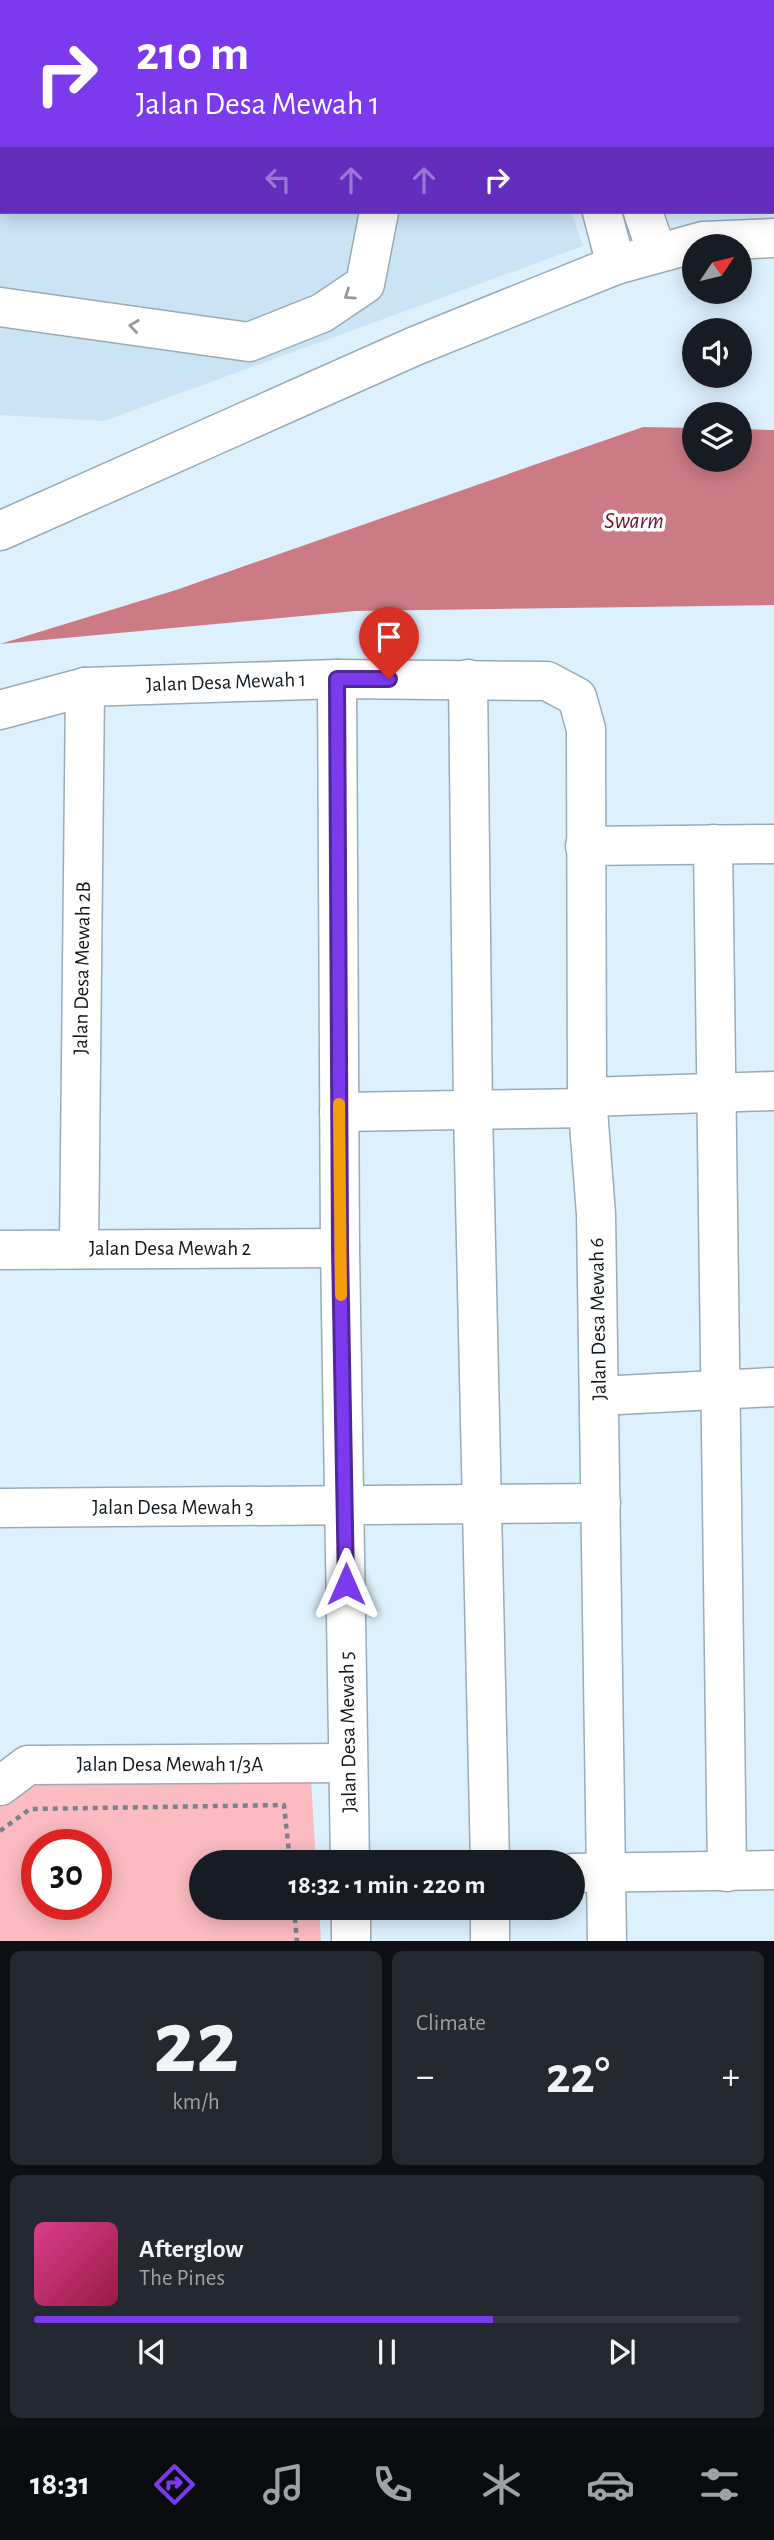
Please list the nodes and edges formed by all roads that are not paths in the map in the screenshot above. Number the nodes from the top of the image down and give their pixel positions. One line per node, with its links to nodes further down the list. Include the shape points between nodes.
1 (379, 214): 7 (street, one-way to 7, via 365,284 322,313 249,342)
2 (603, 214): 6 (street)
3 (644, 214): 5 (street)
4 (774, 238): 5 (street, via 703,241)
5 (657, 253): 6 (street)
6 (617, 265): 8 (street, via 415,346)
7 (0, 307)
8 (0, 531)
9 (337, 679): 10 (street, Jalan Desa Mewah 1); 11 (street, Jalan Desa Mewah 1); 21 (street, Jalan Desa Mewah 5)
10 (468, 679): 12 (street, Jalan Desa Mewah 1, via 547,681); 20 (street)
11 (85, 687): 13 (street, Jalan Desa Mewah 1); 22 (street, Jalan Desa Mewah 2B)
12 (578, 697): 16 (street, Jalan Desa Mewah 6, via 586,729)
13 (0, 710)
14 (713, 844): 15 (street); 16 (street); 18 (street)
15 (774, 844)
16 (585, 846): 19 (street, Jalan Desa Mewah 6)
17 (774, 1091): 18 (street)
18 (715, 1092): 19 (street); 26 (street)
19 (589, 1103): 20 (street); 27 (street, Jalan Desa Mewah 6)
20 (473, 1110): 21 (street); 29 (street)
21 (340, 1112): 23 (street, Jalan Desa Mewah 5)
22 (79, 1248): 23 (street, Jalan Desa Mewah 2); 24 (street, Jalan Desa Mewah 2)
23 (340, 1248): 31 (street, Jalan Desa Mewah 5)
24 (0, 1250)
25 (774, 1387): 26 (street)
26 (721, 1390): 27 (street); 37 (street)
27 (599, 1396): 28 (street, Jalan Desa Mewah 6)
28 (601, 1503): 29 (street, Jalan Desa Mewah 3); 38 (street, Jalan Desa Mewah 6)
29 (480, 1504): 31 (street, Jalan Desa Mewah 3); 35 (street)
30 (0, 1507): 31 (street, Jalan Desa Mewah 3)
31 (345, 1507): 32 (street, Jalan Desa Mewah 5)
32 (347, 1763): 33 (street, Jalan Desa Mewah 1/3A, via 28,1765); 34 (street, Jalan Desa Mewah 5)
33 (0, 1786)
34 (350, 1850)
35 (490, 1850)
36 (774, 1870): 37 (street)
37 (727, 1872): 38 (street)
38 (590, 1873): 43 (street, Jalan Desa Mewah 6)
39 (351, 1920): 41 (street)
40 (490, 1920): 42 (street)
41 (351, 1941)
42 (490, 1941)
43 (607, 1941)

